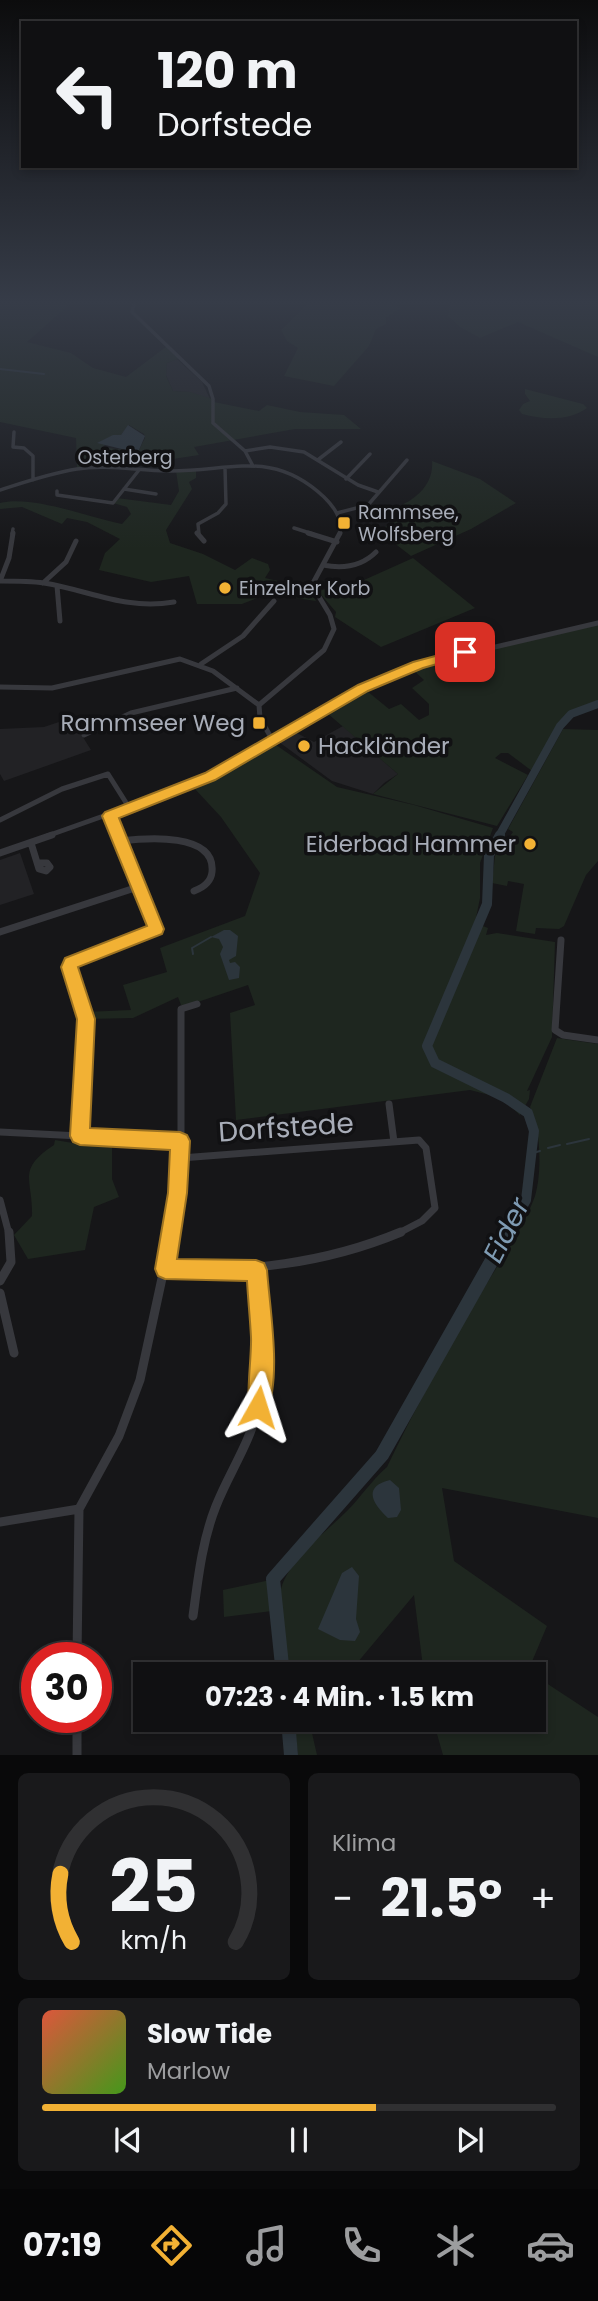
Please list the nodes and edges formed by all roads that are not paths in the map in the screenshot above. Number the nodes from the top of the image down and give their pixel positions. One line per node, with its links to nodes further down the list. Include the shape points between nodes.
1 (209, 386): 4 (street, via 213,422)
2 (14, 432): 12 (street, via 13,447 24,448 33,456)
3 (341, 442): 6 (street)
4 (245, 451): 6 (street, via 285,446); 8 (street)
5 (370, 454): 11 (street)
6 (319, 460): 11 (street)
7 (407, 460): 16 (street)
8 (253, 466): 9 (street, Osterberg); 18 (street, Osterberg, via 292,473)
9 (225, 468): 10 (street, Osterberg); 22 (street, via 226,504 198,524 197,532)
10 (139, 470): 12 (street, Osterberg, via 90,468); 13 (street)
11 (346, 479): 16 (street)
12 (33, 480): 14 (street, Osterberg)
13 (124, 489): 15 (street, via 108,504 57,495); 17 (street)
14 (0, 490)
15 (57, 491)
16 (378, 492): 18 (street, via 368,505)
17 (156, 494)
18 (337, 513): 23 (street, via 341,525)
19 (294, 528): 23 (street)
20 (13, 529): 26 (street)
21 (76, 541): 27 (street, via 66,562)
22 (204, 541)
23 (337, 542): 25 (street)
24 (376, 552): 25 (street, via 342,569)
25 (323, 565): 36 (street, via 313,590 331,615 333,636 306,667)
26 (0, 581): 27 (street)
27 (43, 583): 28 (street)
28 (57, 586): 30 (street, via 123,606); 31 (street)
29 (274, 601): 33 (street, via 243,636)
30 (174, 602)
31 (60, 621)
32 (598, 623): 38 (street, via 411,668 363,688)
33 (201, 664): 34 (street, via 171,660 52,688); 35 (street)
34 (0, 687)
35 (237, 688): 36 (street); 37 (street, via 131,713)
36 (259, 705): 38 (street, via 260,718)
37 (84, 735)
38 (273, 741): 39 (street, via 210,776)
39 (130, 809): 40 (street); 41 (street, via 108,774 62,789)
40 (110, 816): 42 (street); 43 (street)
41 (0, 820)
42 (121, 841): 46 (street); 47 (street, via 186,841 201,848 210,858 212,871 207,883)
43 (30, 843): 44 (street); 45 (street)
44 (0, 853)
45 (39, 863)
46 (141, 886): 48 (street); 54 (street, via 155,932 74,959 69,967 86,1019)
47 (194, 891)
48 (0, 932)
49 (561, 940): 51 (street, via 555,1030)
50 (197, 1004): 55 (street, via 181,1009)
51 (598, 1040)
52 (389, 1104): 56 (street)
53 (0, 1132): 54 (street)
54 (80, 1136): 55 (street)
55 (180, 1141): 57 (street)
56 (394, 1142): 57 (street, Dorfstede); 60 (street, Dorfstede, via 424,1143 435,1199 433,1212 398,1233 346,1252)
57 (181, 1158): 59 (street)
58 (0, 1200): 61 (street, via 14,1254)
59 (165, 1269): 60 (street, Dorfstede); 64 (street, via 141,1380 119,1436)
60 (256, 1270): 66 (street, via 262,1336 258,1407 205,1539)
61 (0, 1281)
62 (0, 1293): 63 (street)
63 (14, 1353)
64 (79, 1509): 65 (street); 67 (street)
65 (0, 1522)
66 (193, 1616)
67 (77, 1642)
68 (77, 1733): 69 (street)
69 (77, 1755)

